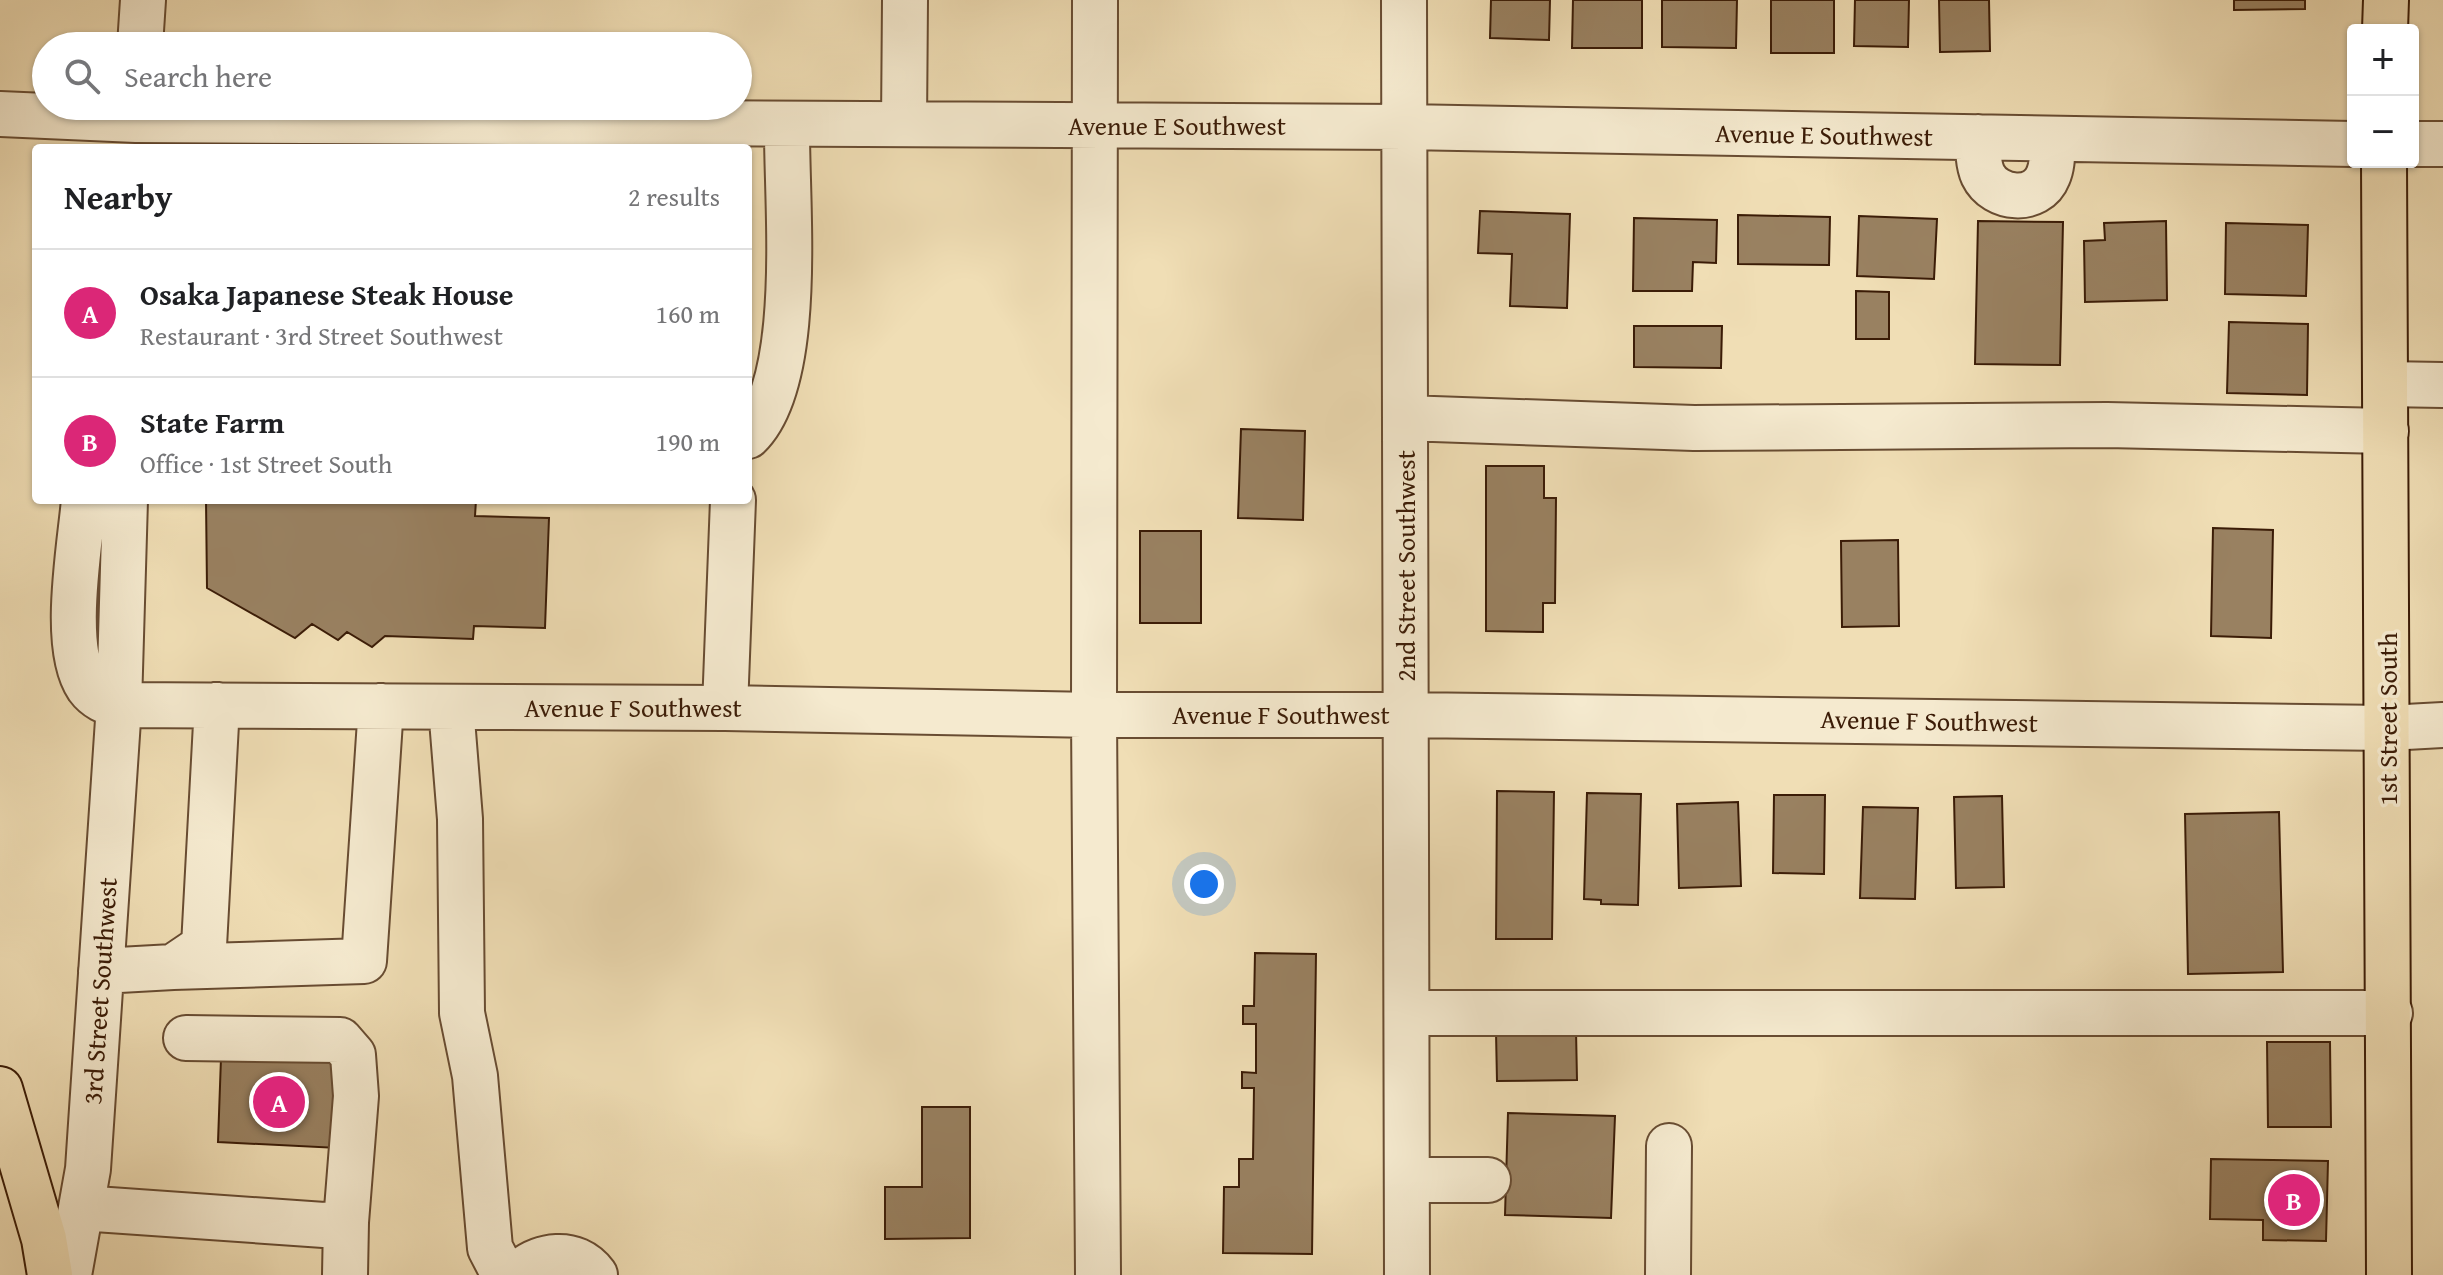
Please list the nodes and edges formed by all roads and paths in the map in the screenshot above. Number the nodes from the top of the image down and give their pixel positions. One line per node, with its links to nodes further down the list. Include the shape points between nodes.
1 (143, 0): 7 (street)
2 (905, 0): 12 (street)
3 (1095, 0): 13 (street)
4 (1404, 0): 14 (street, 2nd Street Southwest)
5 (2386, 0): 6 (main road)
6 (2385, 24)
7 (141, 32)
8 (0, 114): 9 (street, Avenue E Southwest)
9 (32, 118)
10 (50, 120): 15 (street, Avenue E Southwest)
11 (787, 124): 12 (street, Avenue E Southwest); 15 (street, Avenue E Southwest); 26 (street, via 787,324 775,393)
12 (904, 124): 13 (street, Avenue E Southwest)
13 (1094, 125): 14 (street, Avenue E Southwest); 35 (street)
14 (1404, 127): 16 (street, Avenue E Southwest); 24 (street, 2nd Street Southwest)
15 (132, 130)
16 (1978, 137): 17 (street, Avenue E Southwest); 17 (street, via 1983,175 1995,190 2014,197 2036,192 2048,178)
17 (2053, 139): 18 (street, Avenue E Southwest)
18 (2347, 144)
19 (2419, 144): 20 (street)
20 (2443, 144)
21 (2384, 168): 22 (main road, 1st Street South)
22 (2385, 384): 23 (street); 25 (main road, 1st Street South)
23 (2443, 385)
24 (1405, 418): 25 (street, via 1694,428 2107,425); 36 (street, 2nd Street Southwest)
25 (2386, 431): 38 (main road, 1st Street South)
26 (752, 432)
27 (84, 504): 30 (street, via 75,606 77,651 85,684 106,702)
28 (125, 504): 30 (street, 3rd Street Southwest)
29 (733, 504): 34 (street)
30 (119, 705): 31 (street, Avenue F Southwest); 40 (street, 3rd Street Southwest)
31 (217, 705): 32 (street, Avenue F Southwest); 39 (street, via 204,946)
32 (381, 706): 33 (street, Avenue F Southwest); 39 (street, via 364,961)
33 (451, 707): 34 (street, Avenue F Southwest); 53 (street, via 461,835 462,1013 475,1076 490,1248)
34 (725, 708): 35 (street, Avenue F Southwest)
35 (1094, 715): 36 (street, Avenue F Southwest); 56 (street)
36 (1407, 715): 38 (street, Avenue F Southwest); 41 (street, 2nd Street Southwest)
37 (2443, 725): 38 (street, Avenue F Southwest)
38 (2388, 728): 42 (main road, 1st Street South)
39 (173, 967): 40 (street)
40 (101, 971): 48 (street, 3rd Street Southwest)
41 (1407, 1013): 42 (street); 46 (street, 2nd Street Southwest)
42 (2390, 1013): 59 (main road, 1st Street South)
43 (186, 1038): 49 (street, via 340,1040 353,1055 356,1096)
44 (0, 1089): 50 (main road)
45 (1669, 1146): 58 (street)
46 (1407, 1180): 47 (street); 57 (street, 2nd Street Southwest)
47 (1488, 1180)
48 (81, 1208): 49 (street, via 324,1225); 51 (street, 3rd Street Southwest)
49 (346, 1222): 52 (street)
50 (50, 1275)
51 (69, 1275)
52 (345, 1275)
53 (504, 1275)
54 (517, 1275): 55 (street, via 545,1257 565,1256)
55 (595, 1275)
56 (1098, 1275)
57 (1407, 1275)
58 (1668, 1275)
59 (2389, 1275)

